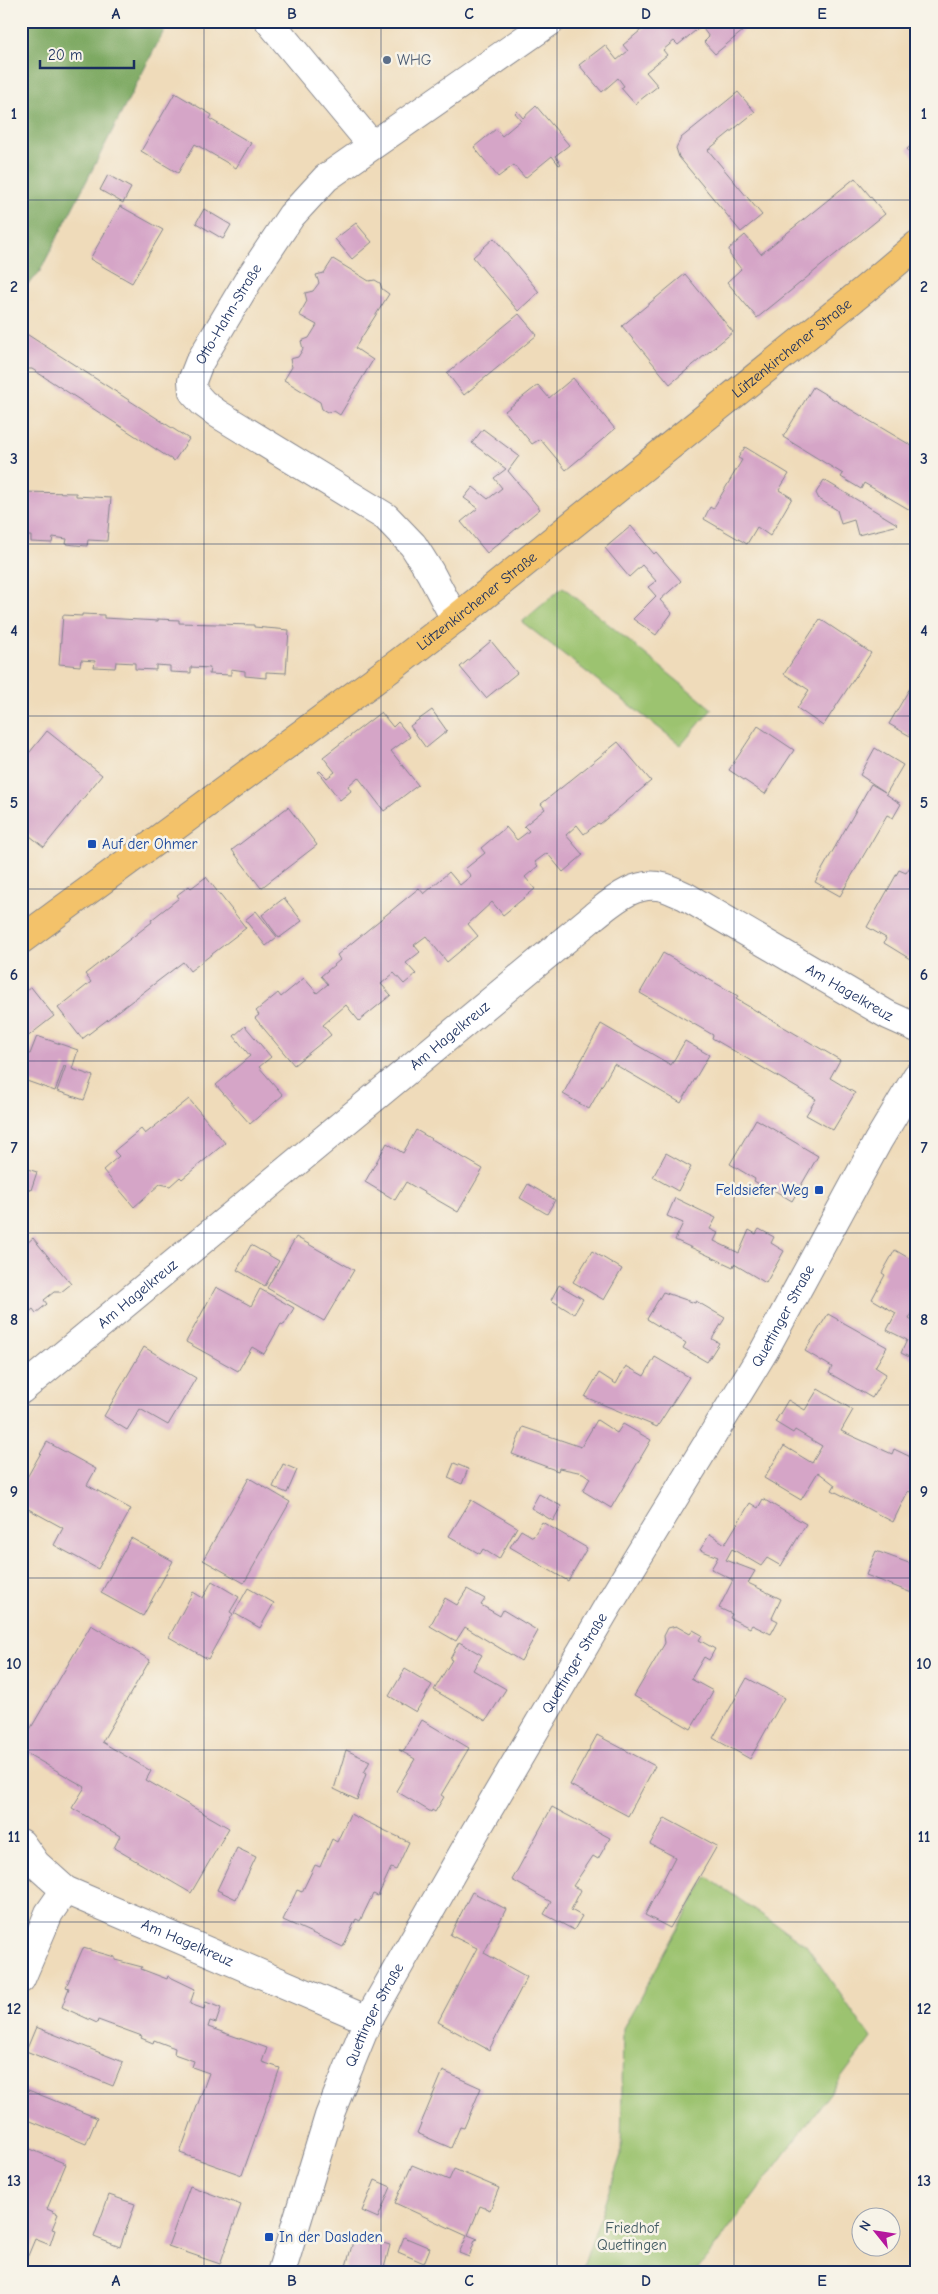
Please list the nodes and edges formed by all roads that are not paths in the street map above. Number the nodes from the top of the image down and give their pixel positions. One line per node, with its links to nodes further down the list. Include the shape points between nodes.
1 (269, 21): 3 (street)
2 (551, 21): 3 (street, Otto-Hahn-Straße)
3 (372, 145): 5 (street, Otto-Hahn-Straße, via 326,178 290,216 199,363 192,381 193,392 218,414 386,517 413,545)
4 (917, 245): 5 (main road, Lützenkirchener Straße)
5 (455, 619): 6 (main road, Lützenkirchener Straße)
6 (21, 940)
7 (917, 1028): 9 (street, Am Hagelkreuz, via 684,896 663,886 637,888 620,896 594,916)
8 (917, 1076): 13 (street, Quettinger Straße, via 764,1351 608,1606)
9 (21, 1390)
10 (21, 1843): 11 (street, Am Hagelkreuz, via 36,1864)
11 (65, 1890): 12 (street, via 50,1913); 13 (street, Am Hagelkreuz)
12 (21, 1978)
13 (368, 2020): 14 (street, Quettinger Straße, via 329,2116)
14 (281, 2273)

